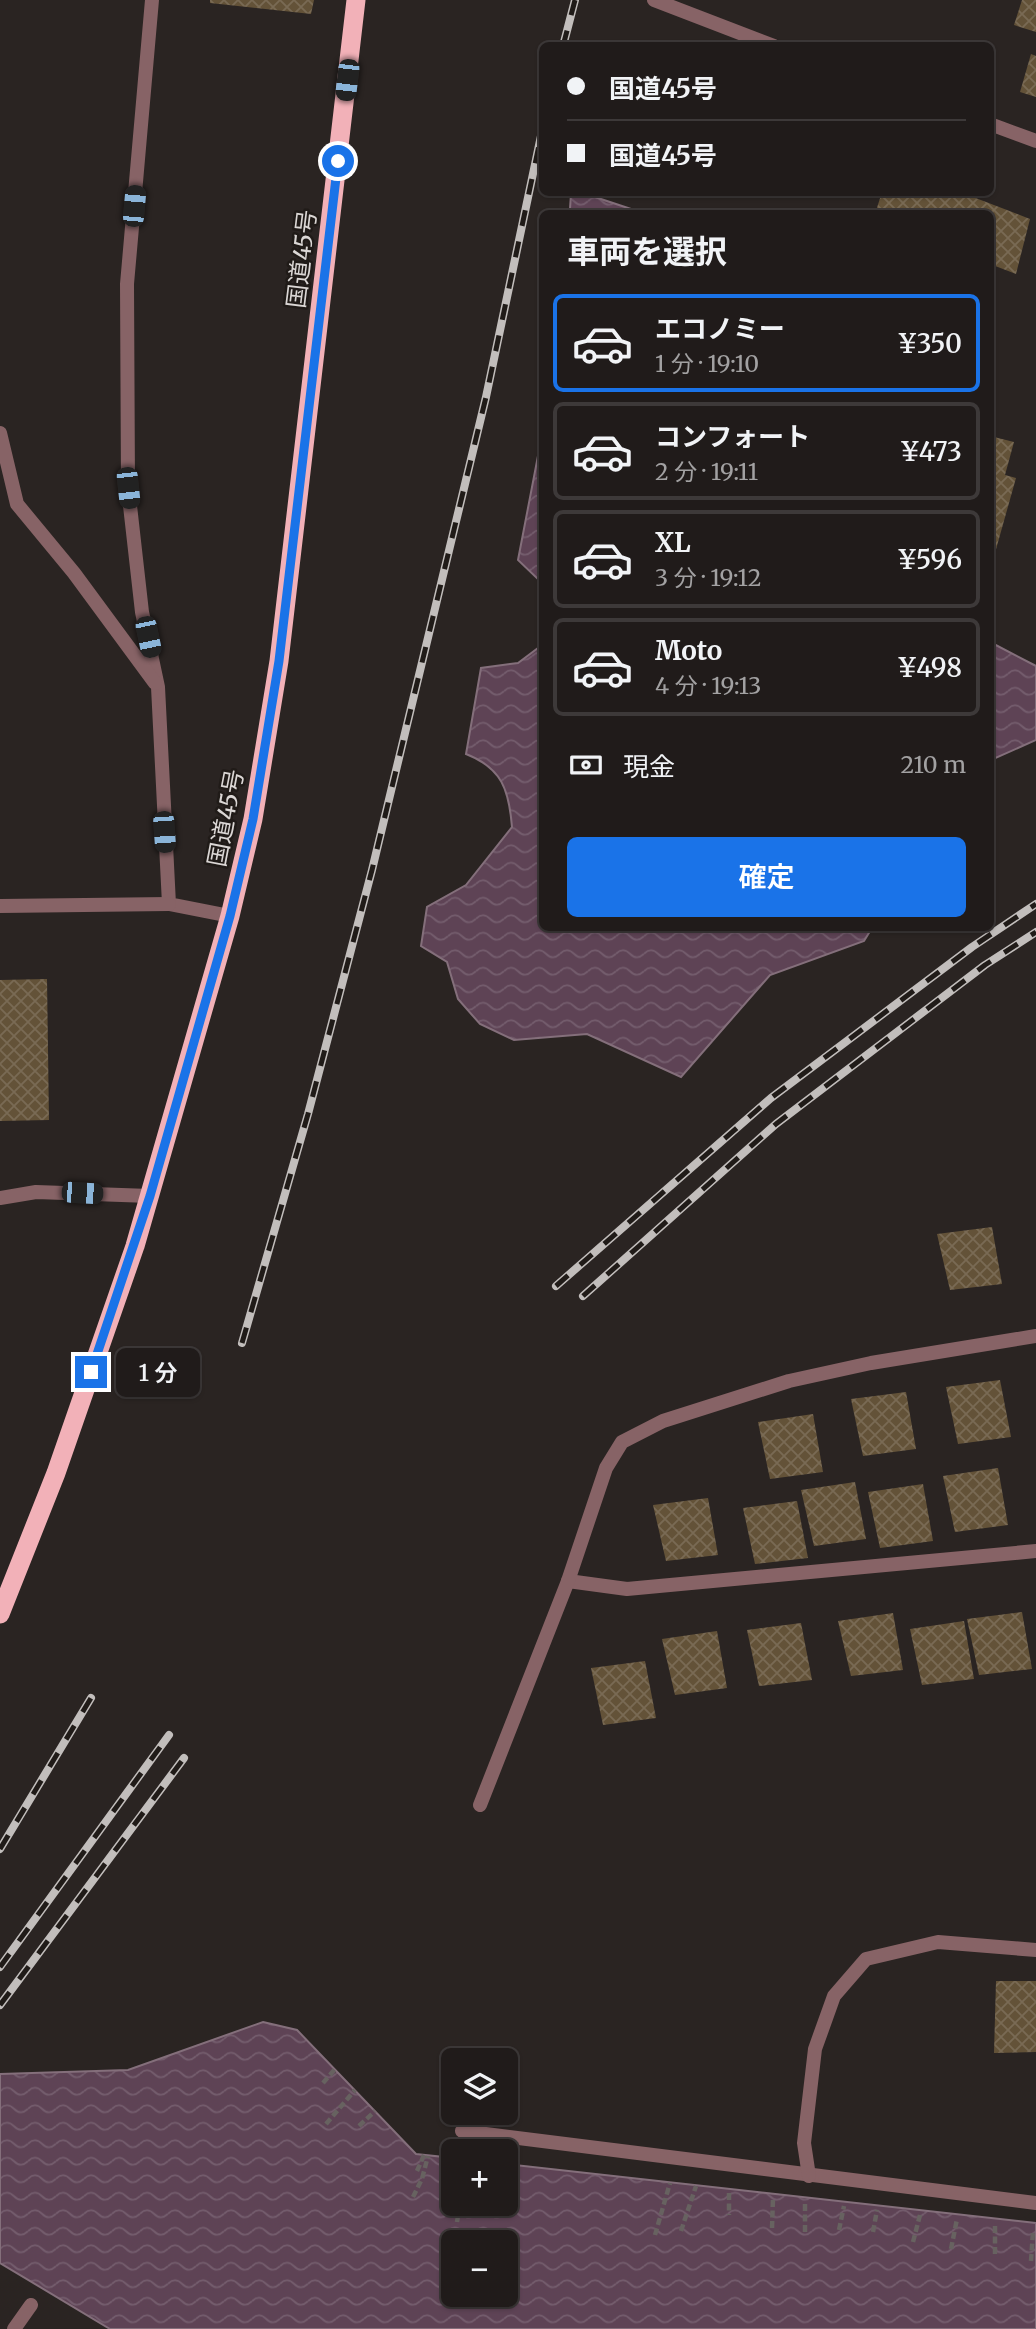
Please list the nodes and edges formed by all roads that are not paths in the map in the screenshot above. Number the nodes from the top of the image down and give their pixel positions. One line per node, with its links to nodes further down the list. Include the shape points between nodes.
1 (152, 0): 8 (street, via 127,284 128,474 142,612)
2 (356, 0): 11 (highway, 国道45号, via 279,661 253,819)
3 (654, 0): 4 (street)
4 (764, 42)
5 (994, 125): 6 (street)
6 (1036, 141)
7 (0, 432): 8 (street, via 16,504 74,573)
8 (158, 687): 9 (street)
9 (169, 904): 10 (street); 11 (street)
10 (0, 906)
11 (230, 916): 12 (highway, 国道45号)
12 (150, 1196): 13 (street, via 36,1192); 17 (highway, 国道45号, via 56,1473)
13 (0, 1198)
14 (1036, 1336): 16 (street, via 789,1381 663,1421 622,1442 606,1468)
15 (1036, 1551): 16 (street, via 627,1589)
16 (568, 1581): 18 (street)
17 (0, 1614)
18 (480, 1805)
19 (1036, 1950): 21 (street, via 938,1942 866,1959 834,1996 815,2049 804,2143)
20 (462, 2131): 21 (street)
21 (810, 2176): 22 (street)
22 (1036, 2203)
23 (31, 2305): 24 (street)
24 (14, 2329)

